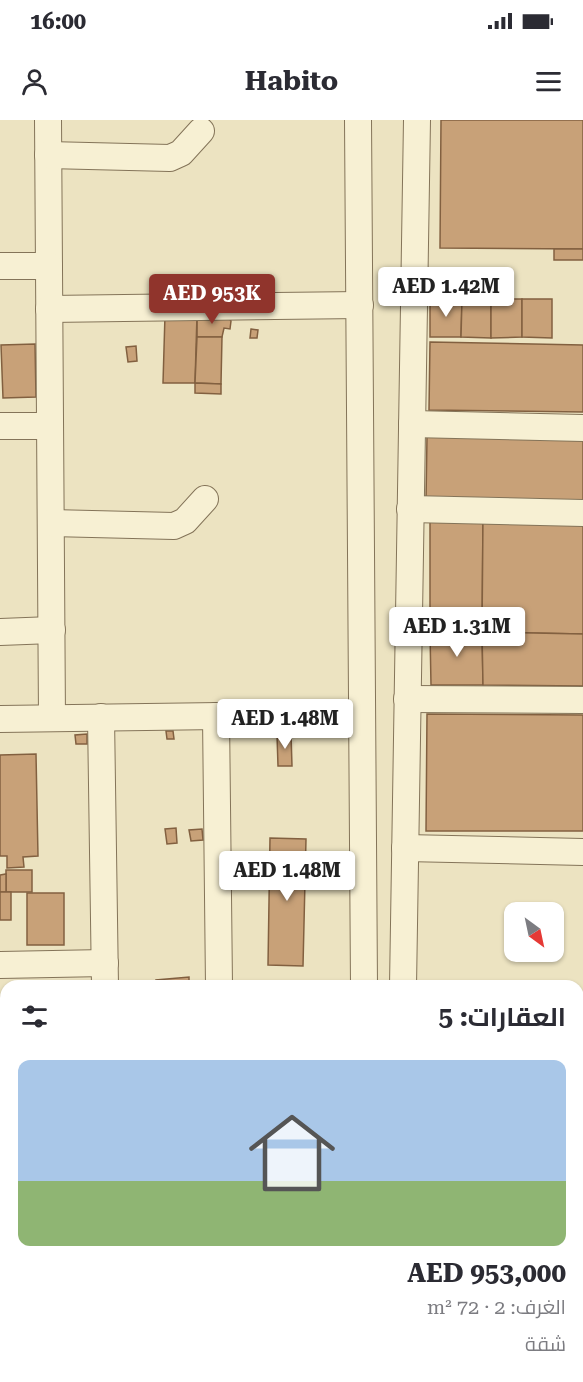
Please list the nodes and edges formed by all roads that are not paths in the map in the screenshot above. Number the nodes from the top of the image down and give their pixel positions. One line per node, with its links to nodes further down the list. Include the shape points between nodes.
1 (48, 120): 5 (street)
2 (358, 120): 8 (street)
3 (417, 120): 10 (street)
4 (201, 131): 5 (street, via 181,153 170,158)
5 (48, 155): 7 (street)
6 (0, 266): 7 (street)
7 (49, 266): 9 (street)
8 (360, 305): 9 (street); 22 (street)
9 (49, 309): 12 (street)
10 (412, 424): 13 (street); 15 (street)
11 (0, 426): 12 (street)
12 (50, 426): 17 (street)
13 (583, 428)
14 (205, 499): 17 (street, via 185,521 174,525)
15 (410, 509): 16 (street); 20 (street)
16 (583, 513)
17 (51, 524): 18 (street)
18 (52, 630): 19 (street); 25 (street)
19 (0, 632)
20 (407, 699): 21 (street); 27 (street)
21 (583, 700)
22 (362, 714): 23 (street); 32 (street)
23 (216, 716): 24 (street); 31 (street)
24 (101, 717): 25 (street); 30 (street)
25 (52, 718): 26 (street)
26 (0, 719)
27 (405, 848): 28 (street); 33 (street)
28 (583, 852)
29 (0, 965): 30 (street)
30 (105, 974)
31 (219, 980)
32 (364, 980)
33 (403, 980)

